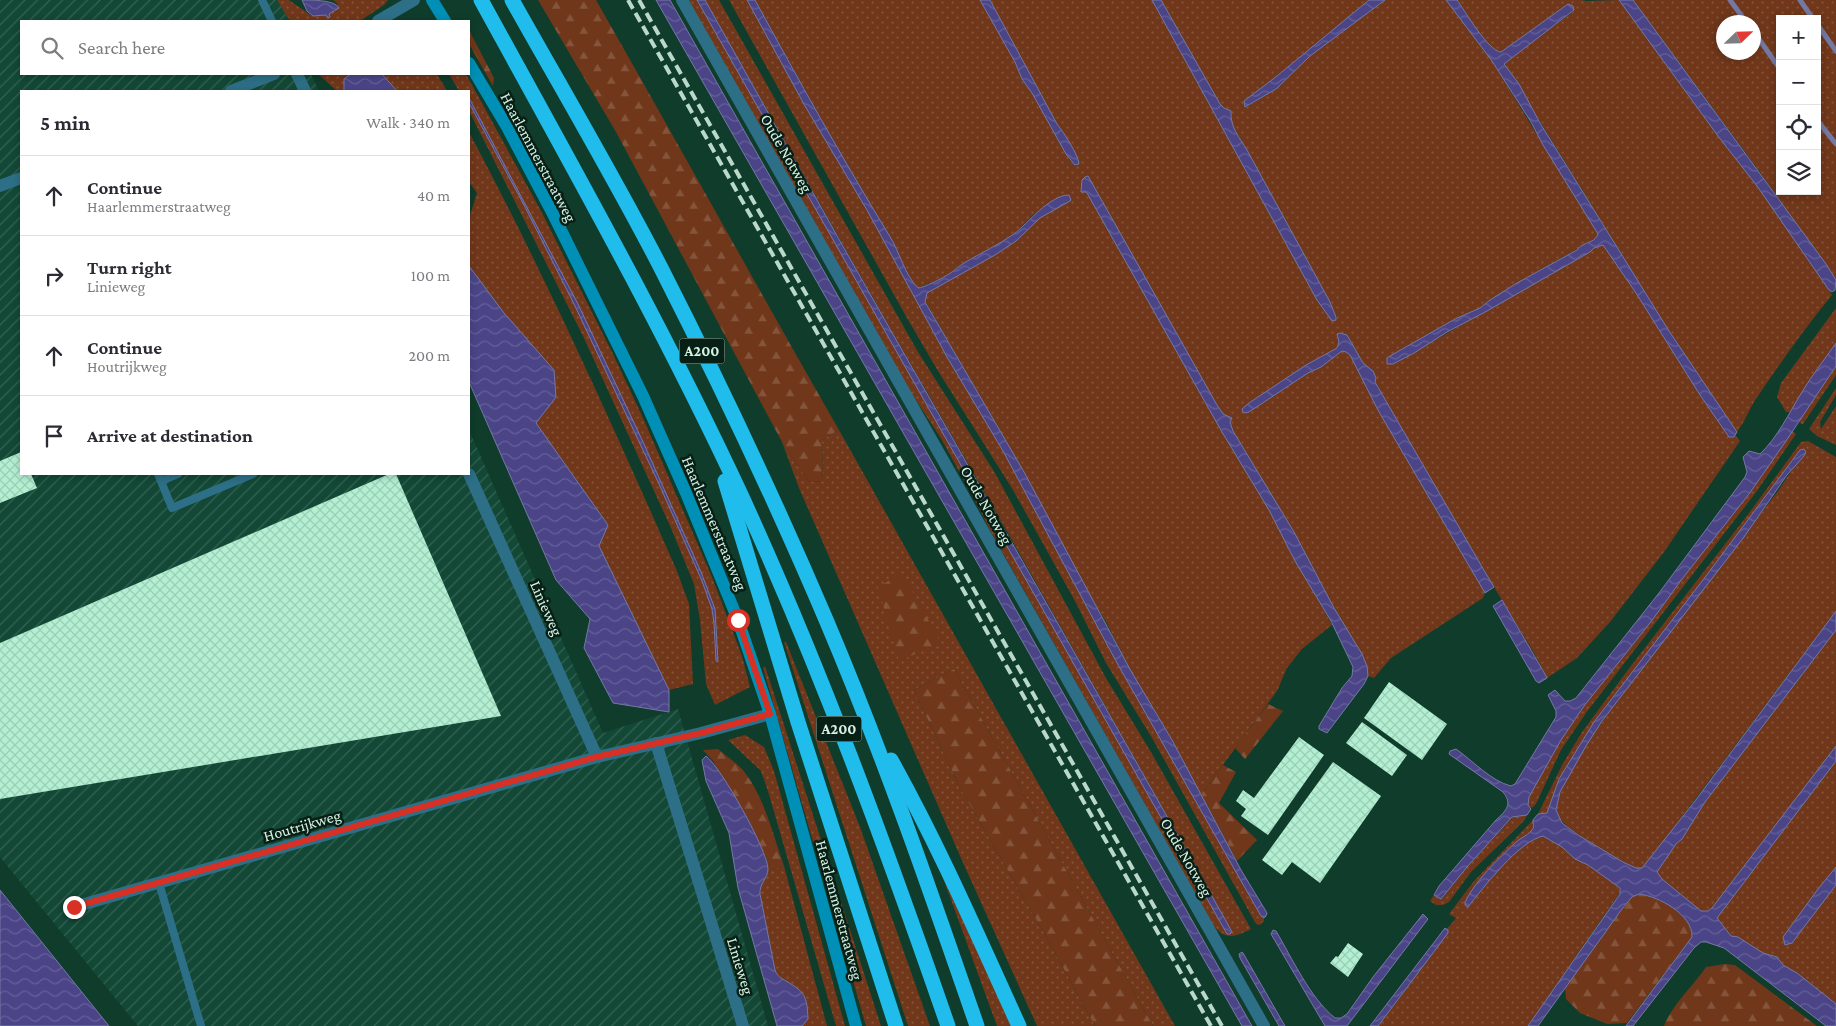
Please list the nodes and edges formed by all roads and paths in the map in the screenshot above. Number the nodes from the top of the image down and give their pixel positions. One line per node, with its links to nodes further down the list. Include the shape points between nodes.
1 (262, 0): 7 (lane)
2 (414, 0): 8 (street)
3 (432, 0): 9 (main road)
4 (481, 0): 17 (highway, A200, via 621,253)
5 (512, 0): 23 (highway, A200, via 660,266 712,370 827,622)
6 (682, 0): 35 (street, Oude Notweg)
7 (272, 20)
8 (380, 20)
9 (444, 20)
10 (470, 64): 22 (main road, Haarlemmerstraatweg, via 554,216 643,396 738,620)
11 (271, 75): 13 (street)
12 (297, 75): 14 (street)
13 (234, 90)
14 (305, 90)
15 (20, 178): 16 (street)
16 (0, 186)
17 (712, 438): 31 (highway, A200, via 798,722); 32 (highway, A200, via 791,609 855,767)
18 (172, 475): 21 (lane)
19 (251, 475): 21 (lane, via 172,508)
20 (469, 475): 25 (street, Linieweg)
21 (159, 477)
22 (770, 714): 24 (street); 30 (main road, Haarlemmerstraatweg)
23 (865, 716): 33 (highway, A200, via 905,819); 34 (highway, A200, via 948,868)
24 (656, 743): 25 (street); 29 (street, Linieweg)
25 (596, 757): 26 (street, Houtrijkweg)
26 (159, 883): 27 (street, Houtrijkweg); 28 (lane)
27 (74, 907)
28 (201, 1026)
29 (743, 1026)
30 (856, 1026)
31 (896, 1026)
32 (948, 1026)
33 (977, 1026)
34 (1019, 1026)
35 (1264, 1026)

